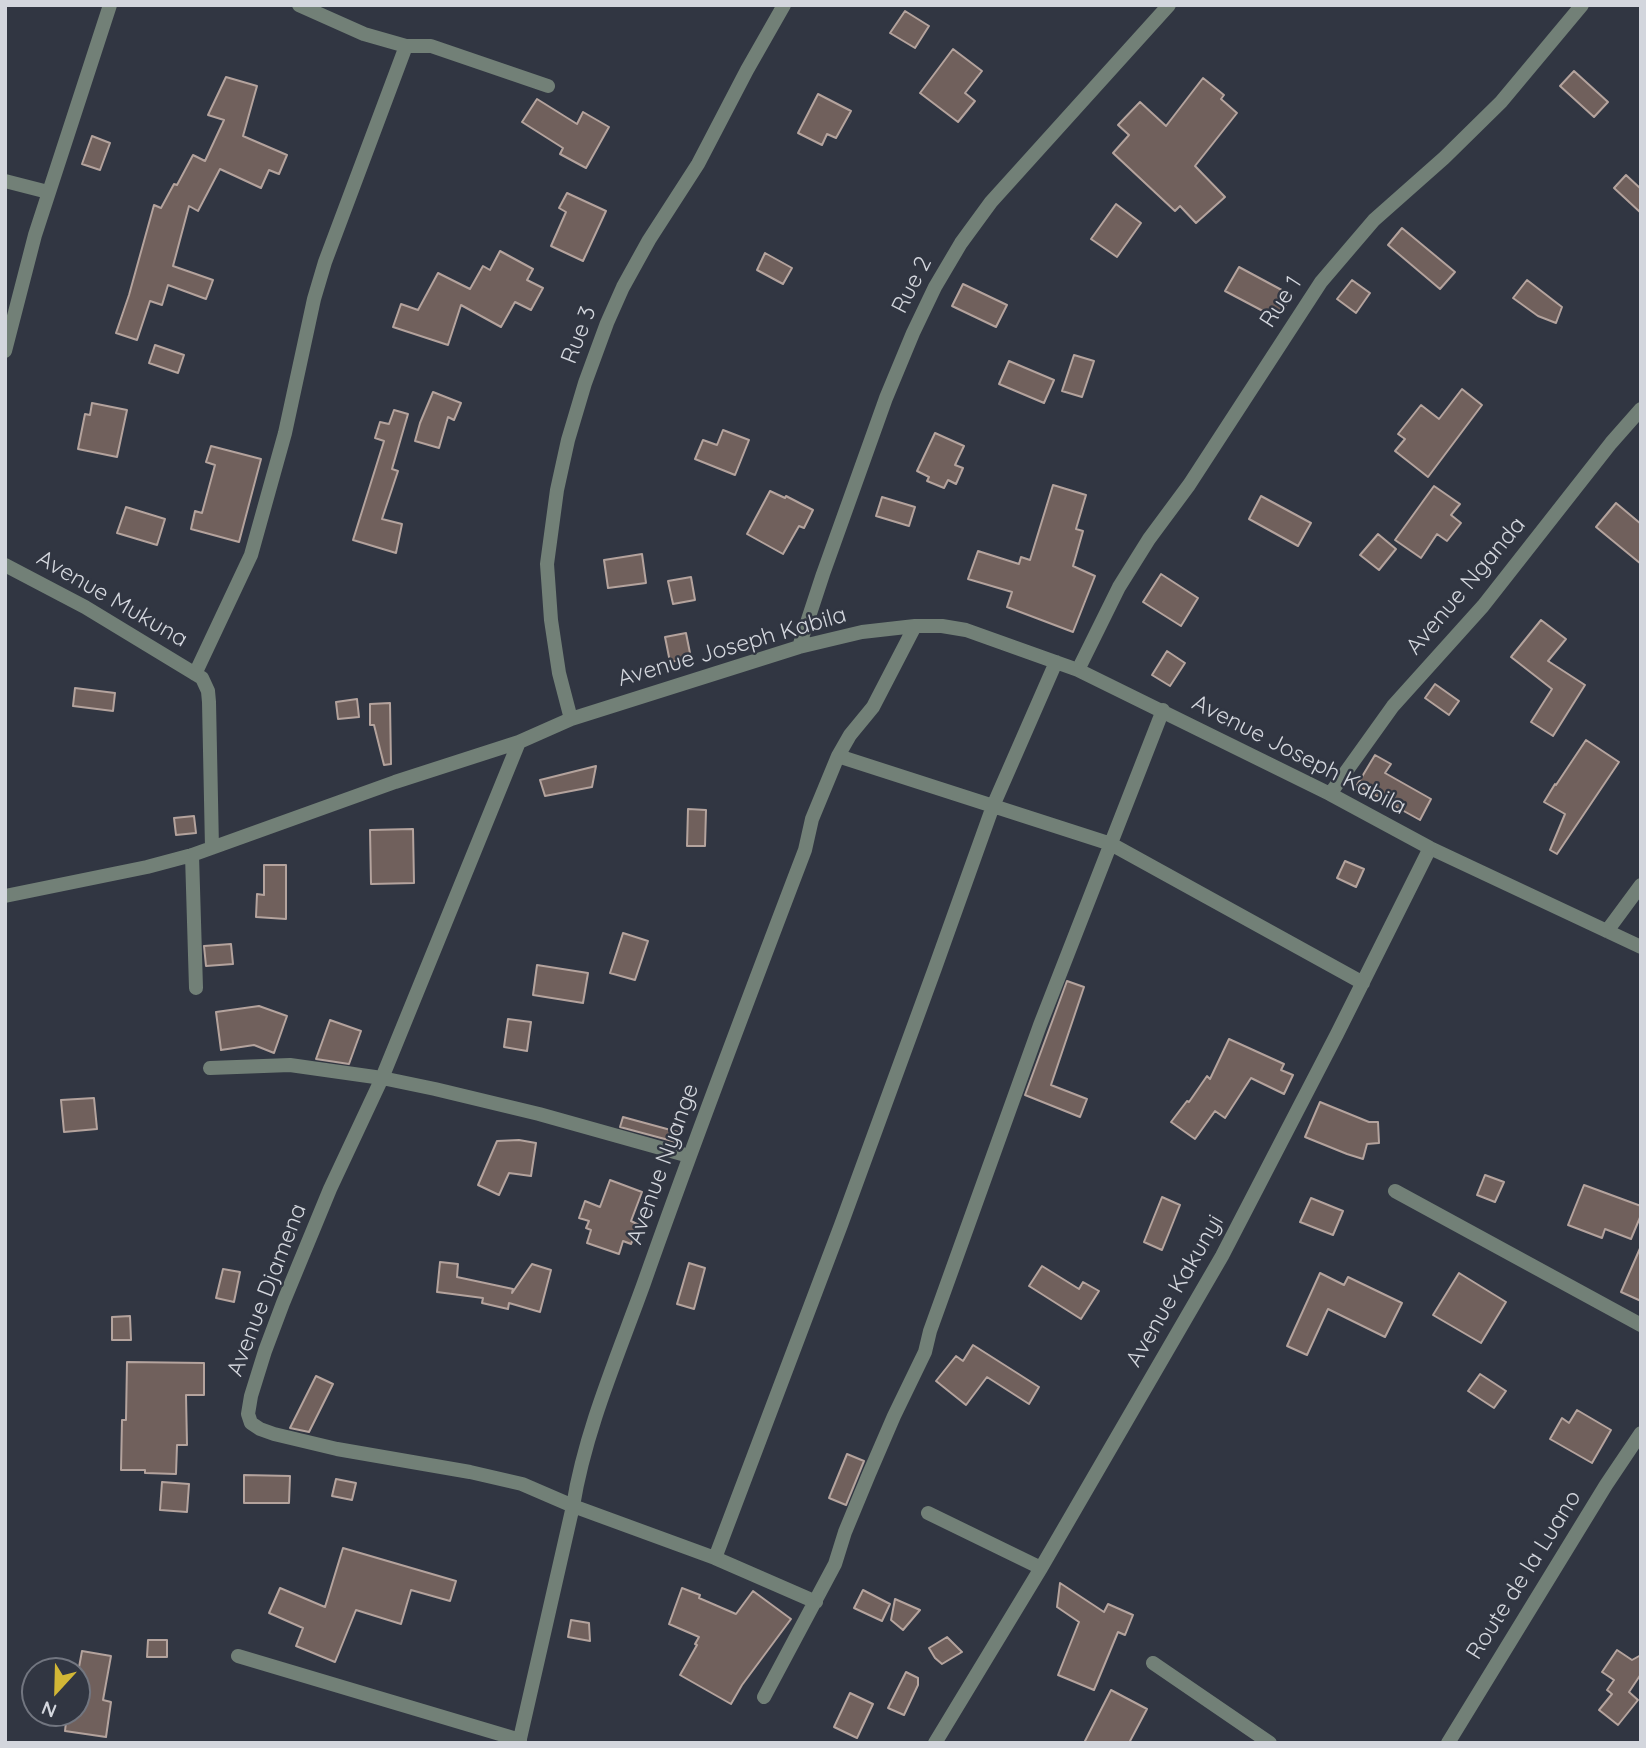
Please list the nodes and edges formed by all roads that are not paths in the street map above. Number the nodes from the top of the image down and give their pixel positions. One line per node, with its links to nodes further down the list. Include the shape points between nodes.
1 (110, 5): 9 (street)
2 (299, 5): 6 (street)
3 (784, 5): 19 (street, Rue 3, via 698,164 623,287 585,383 557,490 547,564 559,673)
4 (1169, 5): 14 (street, Rue 2, via 992,202 934,287 886,398)
5 (1582, 5): 16 (street, Rue 1, via 1501,102 1374,220 1321,282 1149,539 1119,587)
6 (406, 46): 7 (street, via 431,46); 17 (street, via 314,299 285,433 251,555)
7 (548, 86)
8 (5, 181): 9 (street)
9 (48, 192): 10 (street)
10 (5, 351)
11 (1641, 409): 22 (street, Avenue Nganda, via 1483,606 1393,706)
12 (5, 565): 17 (street, Avenue Mukuna)
13 (915, 626): 14 (street, Avenue Joseph Kabila, via 862,632); 15 (street, Avenue Joseph Kabila, via 966,630); 21 (street, Avenue Nyange, via 873,707)
14 (799, 648): 19 (street, Avenue Joseph Kabila)
15 (1056, 662): 16 (street, Avenue Joseph Kabila); 23 (street)
16 (1078, 670): 18 (street, Avenue Joseph Kabila)
17 (195, 674): 25 (street, via 208,691)
18 (1163, 710): 22 (street, Avenue Joseph Kabila); 24 (street)
19 (571, 719): 20 (street, Avenue Joseph Kabila)
20 (519, 742): 25 (street, Avenue Joseph Kabila); 35 (street, Avenue Djamena)
21 (838, 756): 23 (street); 36 (street, Avenue Nyange)
22 (1330, 794): 26 (street, Avenue Joseph Kabila)
23 (993, 806): 24 (street); 42 (street)
24 (1111, 844): 32 (street); 44 (street, via 1040,1025 925,1352)
25 (212, 848): 27 (street, Avenue Joseph Kabila)
26 (1430, 848): 30 (street, Avenue Joseph Kabila); 32 (street, Avenue Kakunyi)
27 (192, 855): 29 (street, Avenue Joseph Kabila); 33 (street)
28 (1641, 885): 30 (street)
29 (5, 896)
30 (1607, 931): 31 (street, Avenue Joseph Kabila)
31 (1641, 947)
32 (1363, 983): 43 (street, Avenue Kakunyi, via 1222,1256)
33 (196, 988)
34 (210, 1068): 35 (street, via 290,1065)
35 (382, 1078): 36 (street, via 539,1114); 40 (street, Avenue Djamena, via 278,1315 251,1396 251,1423 274,1434 326,1446 522,1484)
36 (689, 1156): 40 (street, Avenue Nyange, via 595,1421)
37 (1395, 1191): 38 (street)
38 (1641, 1325)
39 (1641, 1433): 51 (street, Route de la Luano)
40 (573, 1506): 42 (street, Avenue Djamena); 48 (street, Avenue Nyange)
41 (928, 1513): 43 (street)
42 (715, 1558): 44 (street, Avenue Djamena)
43 (1041, 1568): 49 (street, Avenue Kakunyi)
44 (816, 1602): 47 (street)
45 (238, 1656): 48 (street)
46 (1153, 1663): 50 (street)
47 (764, 1697)
48 (519, 1741)
49 (935, 1743)
50 (1270, 1743)
51 (1448, 1743)

